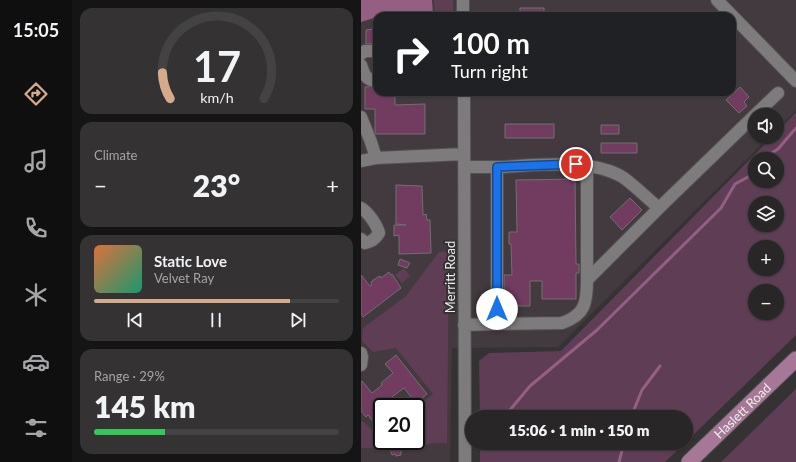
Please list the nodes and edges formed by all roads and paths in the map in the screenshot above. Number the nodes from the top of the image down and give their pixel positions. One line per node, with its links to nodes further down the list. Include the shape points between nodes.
1 (463, 0): 3 (street)
2 (717, 0): 4 (street)
3 (463, 12)
4 (729, 12)
5 (736, 19): 10 (street)
6 (373, 51): 7 (street)
7 (361, 54)
8 (361, 64): 9 (street, via 367,78)
9 (373, 81)
10 (796, 81)
11 (778, 93): 13 (street)
12 (464, 96): 16 (street, Merritt Road)
13 (762, 108)
14 (361, 117): 17 (street)
15 (748, 122): 23 (street)
16 (464, 154): 17 (street); 20 (street, Merritt Road)
17 (375, 158): 18 (street)
18 (361, 161)
19 (587, 166): 21 (street, via 576,164); 23 (street, via 623,178); 25 (street)
20 (465, 167): 21 (street); 27 (street, Merritt Road)
21 (497, 167): 26 (street)
22 (361, 208): 24 (street, via 378,228 379,233 370,242 365,243)
23 (659, 208): 25 (street)
24 (361, 240)
25 (587, 280): 26 (street, via 585,306 571,320 562,324)
26 (497, 324): 27 (street)
27 (464, 325): 31 (street, Merritt Road)
28 (361, 353): 30 (street)
29 (796, 359): 32 (main road, Haslett Road)
30 (361, 365)
31 (465, 462)
32 (689, 462)

